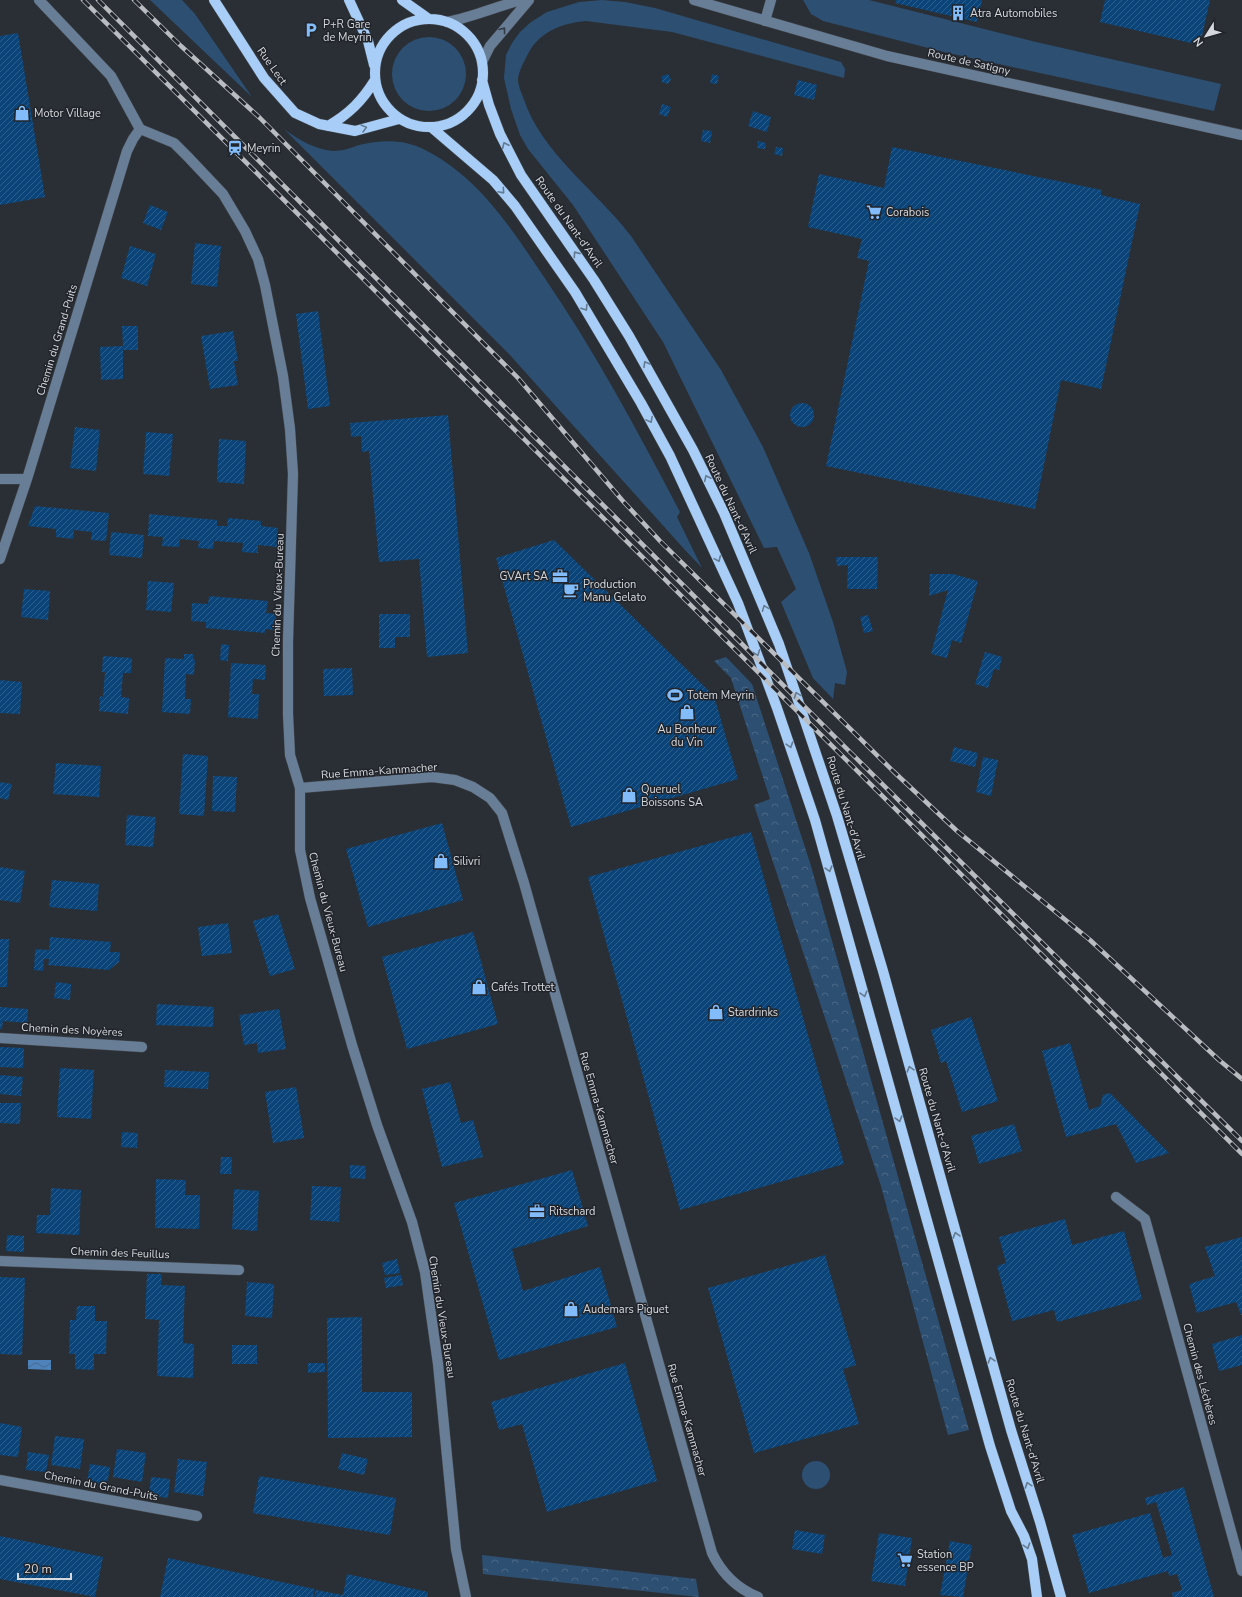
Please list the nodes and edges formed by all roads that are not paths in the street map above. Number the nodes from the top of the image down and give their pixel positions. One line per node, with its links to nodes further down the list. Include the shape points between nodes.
1 (40, 0): 19 (street, via 111,76)
2 (214, 0): 17 (main road, Rue Lect, via 264,78 279,96 295,113)
3 (349, 0): 13 (main road, via 368,42)
4 (402, 0): 9 (main road)
5 (522, 0): 11 (street)
6 (529, 0): 12 (street, one-way to 6, via 490,46)
7 (694, 0): 10 (street, Route de Satigny)
8 (771, 0): 10 (street)
9 (429, 19): 11 (main road); 13 (main road, via 413,21 392,33 378,52)
10 (765, 21): 20 (street, Route de Satigny, via 887,56)
11 (447, 22): 12 (main road, via 470,38)
12 (482, 62): 15 (main road)
13 (374, 68): 14 (main road)
14 (375, 80): 16 (main road, via 378,94 384,104); 17 (main road, via 351,112)
15 (482, 80): 18 (main road, via 479,94 466,113 446,125); 36 (main road, Route du Nant-d'Avril, one-way to 15, via 1011,1430 848,853 776,637 724,513 693,450 630,336 521,176 500,134)
16 (399, 119): 17 (main road, Rue Lect, one-way to 16, via 355,131); 18 (main road, via 415,126)
17 (328, 126)
18 (431, 128): 35 (main road, one-way to 35, via 497,185 515,206 575,292 666,449 738,603 815,820 990,1446 1011,1511 1032,1559)
19 (140, 129): 22 (street, Chemin du Grand-Puits, via 127,151); 24 (street, Chemin du Vieux-Bureau, via 174,143 223,194 245,231 258,259 266,286 290,429 293,474 288,714 290,755)
20 (1242, 135)
21 (0, 479): 22 (street)
22 (27, 479): 23 (street, Chemin du Grand-Puits)
23 (0, 559)
24 (300, 788): 33 (street, Chemin du Vieux-Bureau, via 300,850 310,898 354,1053 412,1222 425,1272 438,1364 456,1549); 34 (street, Rue Emma-Kammacher, via 432,777 455,780 473,787 490,798 502,814 712,1553 721,1569 733,1582)
25 (0, 1038): 26 (street, Chemin des Noyères)
26 (142, 1046)
27 (1116, 1198): 32 (street, Chemin des Léchères, via 1145,1219)
28 (0, 1261): 29 (street, Chemin des Feuillus)
29 (239, 1270)
30 (0, 1480): 31 (street, Chemin du Grand-Puits)
31 (197, 1516)
32 (1242, 1571)
33 (466, 1597)
34 (758, 1597)
35 (1037, 1597)
36 (1061, 1597)

